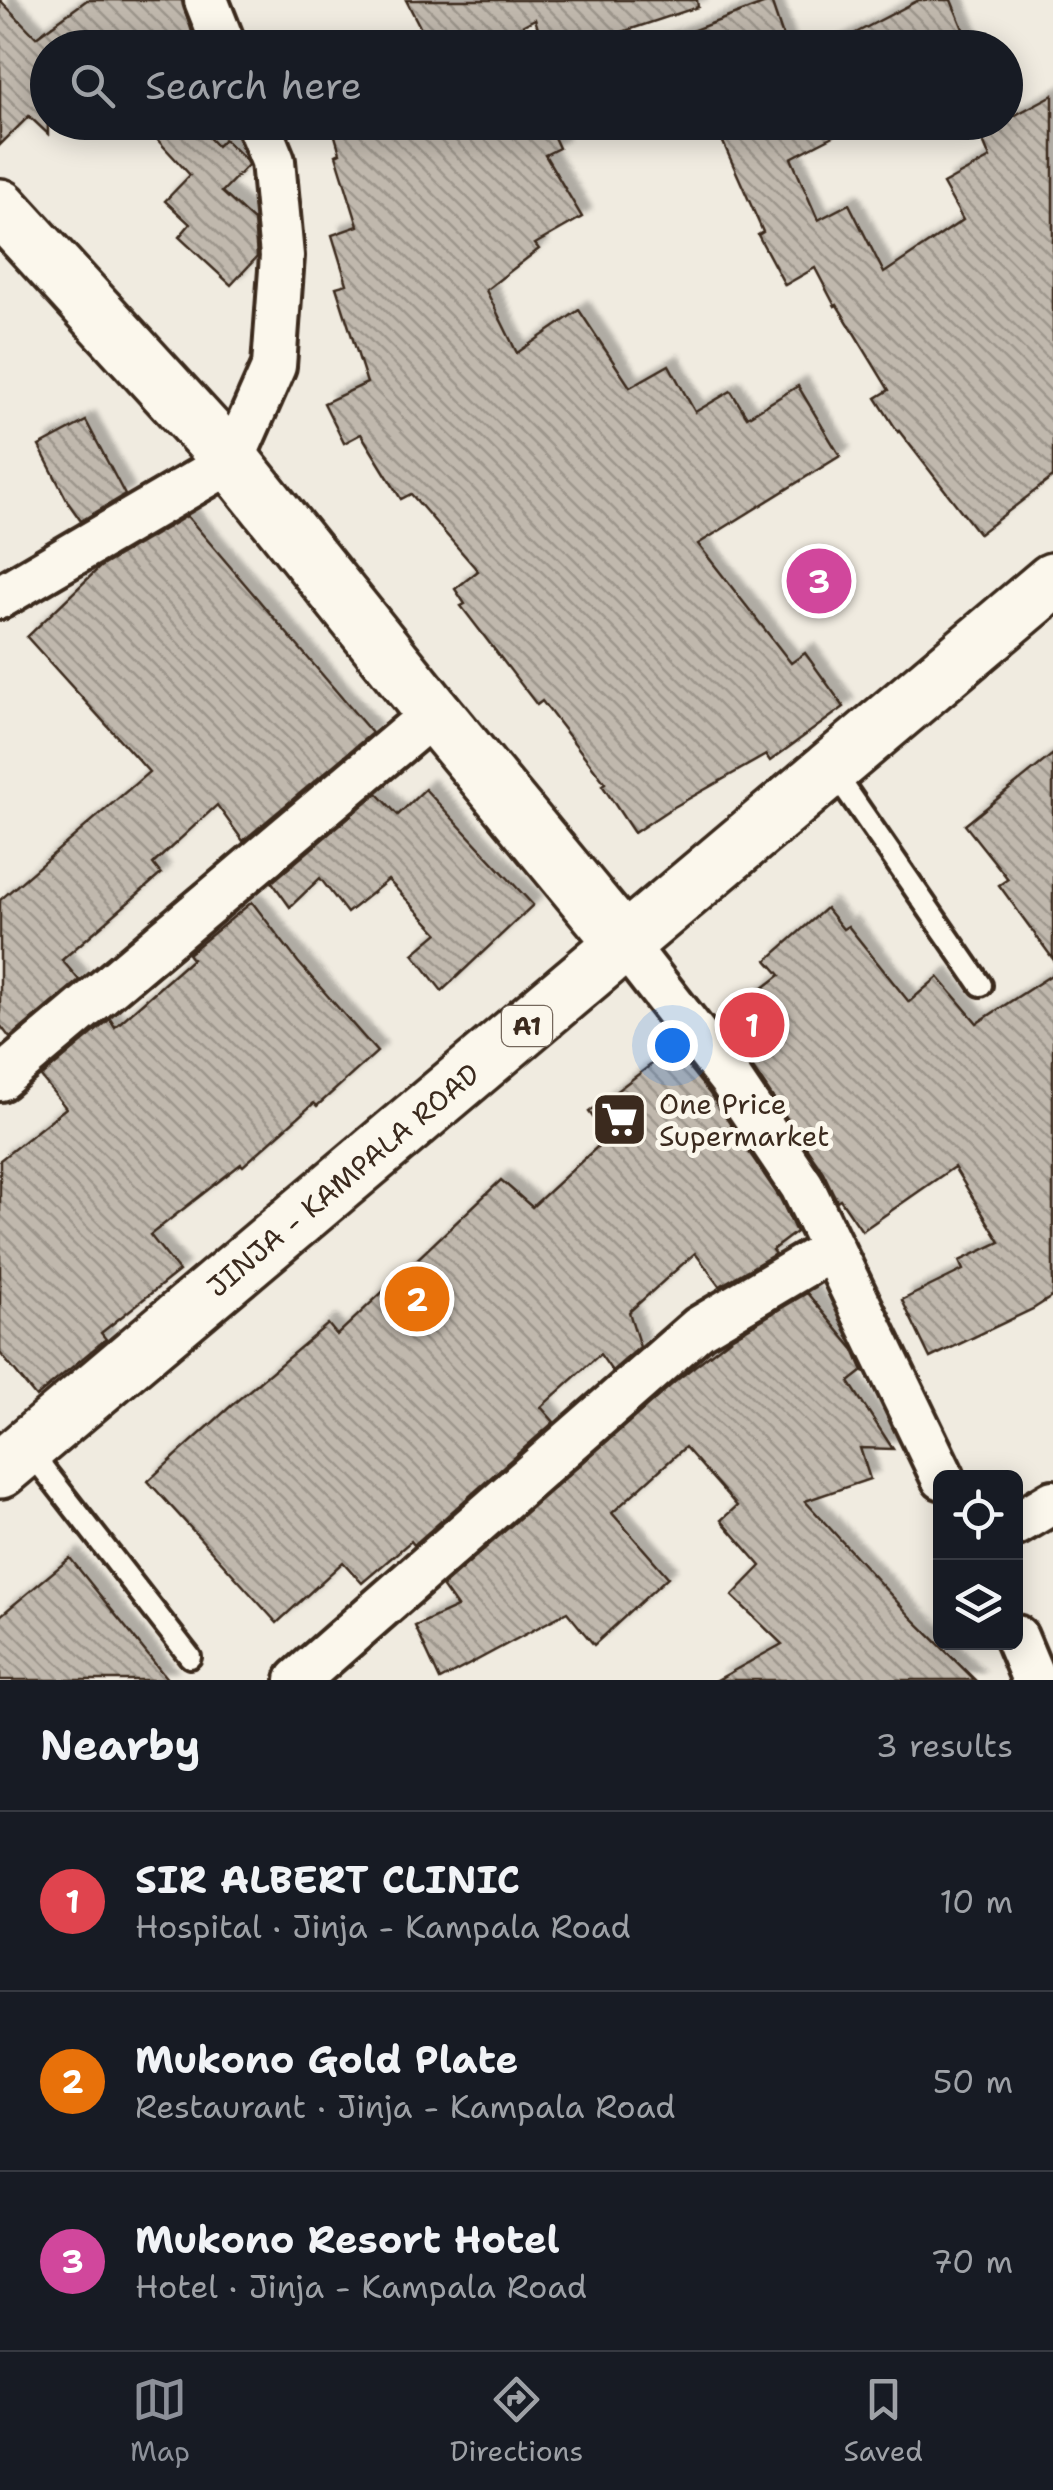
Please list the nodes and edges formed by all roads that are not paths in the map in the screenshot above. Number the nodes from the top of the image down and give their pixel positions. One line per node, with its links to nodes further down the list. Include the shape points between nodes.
1 (206, 0): 2 (street)
2 (218, 30)
3 (264, 140): 5 (street, via 273,161 282,256 274,366)
4 (0, 208): 5 (main road)
5 (232, 461): 7 (street); 8 (main road)
6 (1053, 581): 9 (main road, JINJA - KAMPALA ROAD / A1)
7 (0, 597)
8 (434, 713): 10 (main road); 12 (street)
9 (831, 768): 10 (main road, JINJA - KAMPALA ROAD / A1); 11 (lane)
10 (624, 943): 13 (street, via 730,1078 802,1186); 14 (main road, JINJA - KAMPALA ROAD / A1)
11 (981, 985)
12 (0, 1078)
13 (832, 1249): 15 (street); 20 (street, via 699,1328)
14 (14, 1459): 19 (lane)
15 (939, 1470)
16 (1053, 1502): 17 (street)
17 (1023, 1520)
18 (1021, 1650): 21 (street)
19 (190, 1657)
20 (298, 1680)
21 (1034, 1680)

